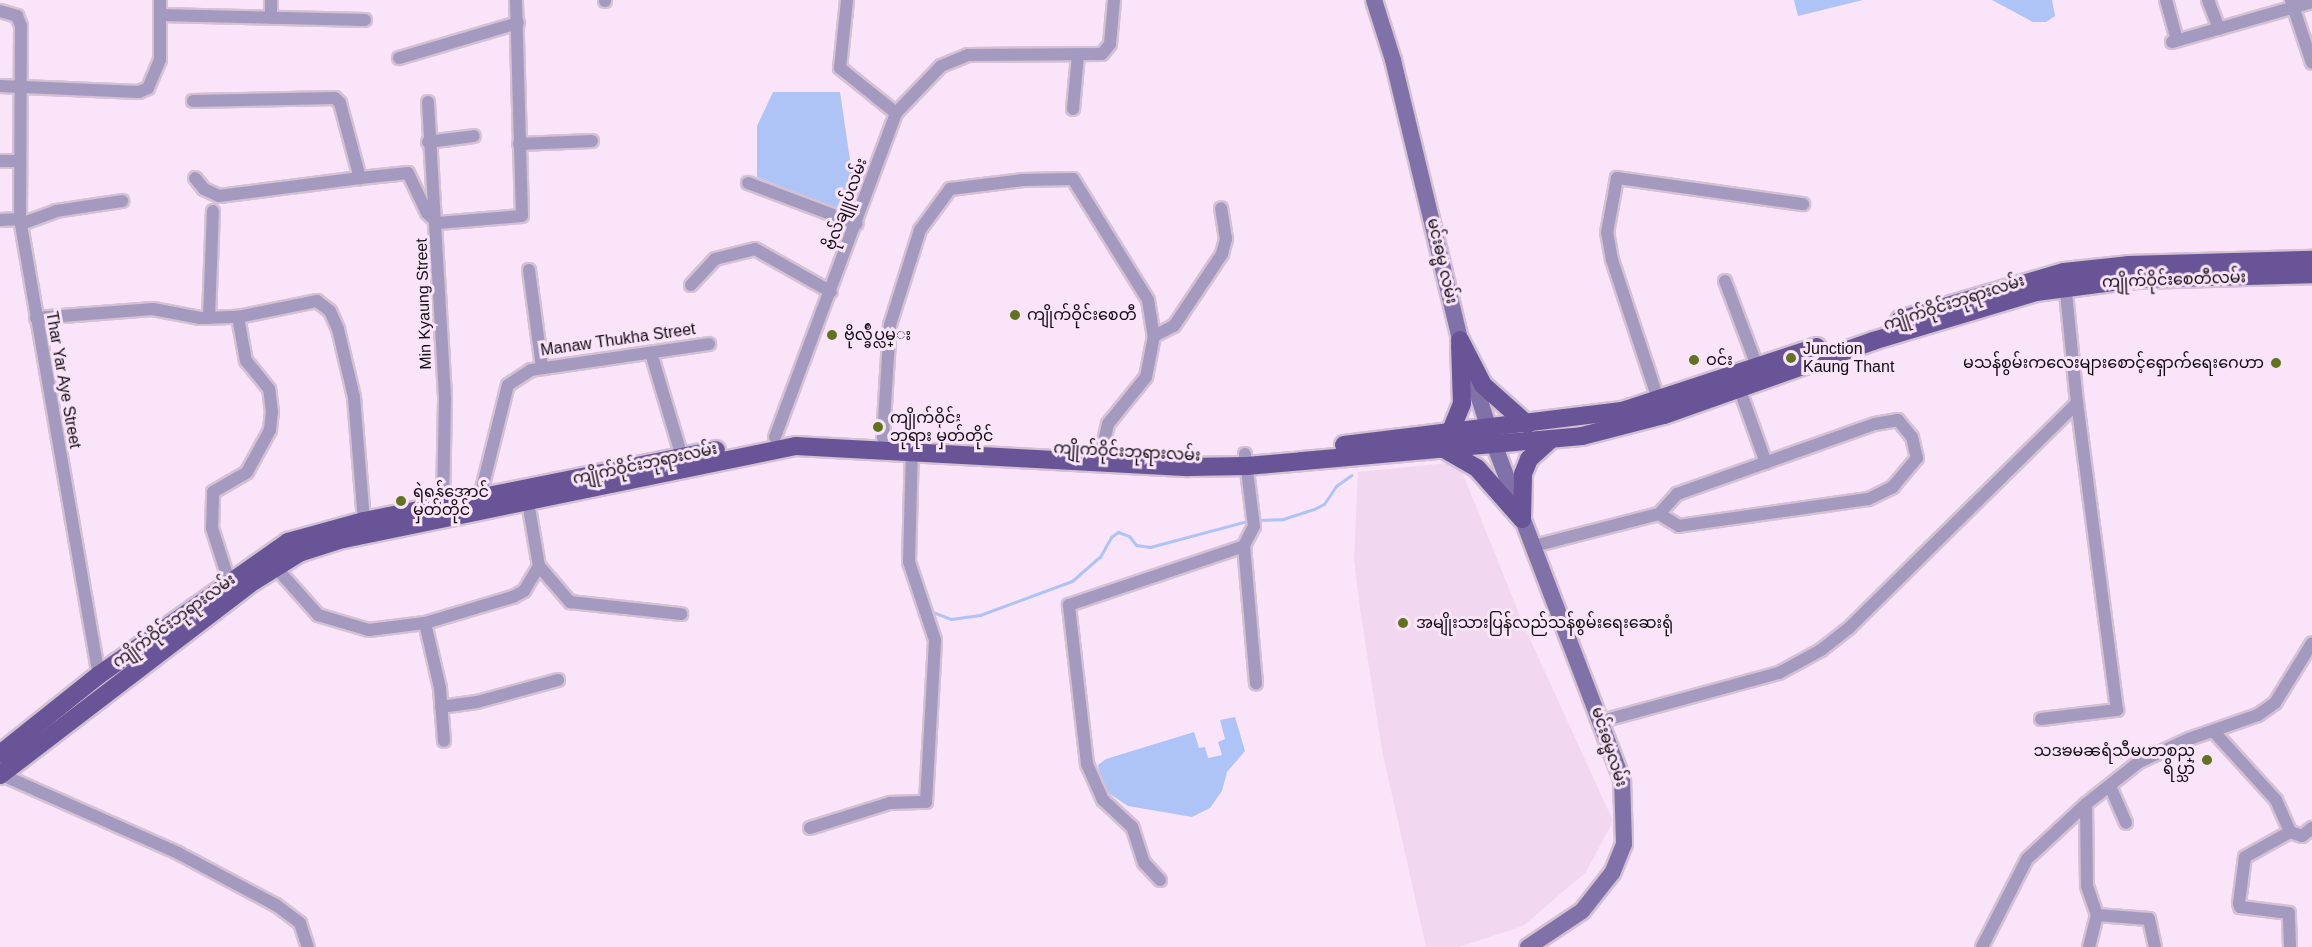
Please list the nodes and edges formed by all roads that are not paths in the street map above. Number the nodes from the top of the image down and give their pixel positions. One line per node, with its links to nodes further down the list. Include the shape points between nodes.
1 (160, 0): 12 (street)
2 (271, 0): 13 (street)
3 (516, 0): 15 (street)
4 (847, 0): 25 (street, via 840,68)
5 (1114, 0): 17 (street, via 1110,44 1102,54)
6 (1374, 0): 53 (main road, မင်းဓမ္မ လမ်း, via 1393,60)
7 (2166, 0): 16 (street, via 2175,41)
8 (2208, 0): 16 (street)
9 (2312, 2): 10 (street)
10 (2293, 5): 16 (street); 19 (street)
11 (5, 11): 21 (street, Thar Yar Aye Street, via 21,26)
12 (161, 15): 13 (street); 21 (street, via 160,60 148,88 139,92)
13 (271, 18): 14 (street)
14 (365, 20)
15 (518, 23): 18 (street); 29 (street)
16 (2220, 29)
17 (1078, 55): 24 (street); 25 (street, via 968,55 941,66)
18 (399, 58)
19 (2311, 59)
20 (0, 86): 21 (street)
21 (21, 87): 30 (street, Thar Yar Aye Street)
22 (193, 101): 33 (street, via 335,98 340,103)
23 (428, 102): 28 (street, Min Kyaung Street)
24 (1073, 109)
25 (896, 112): 42 (street, ဗိုလ်ချူပ်လမ်း)
26 (474, 136): 28 (street)
27 (592, 141): 29 (street)
28 (428, 142): 41 (street, Min Kyaung Street)
29 (519, 144): 41 (street, via 522,216)
30 (19, 160): 31 (street); 40 (street, Thar Yar Aye Street)
31 (0, 161)
32 (195, 178): 33 (street, via 204,189 219,196)
33 (360, 178): 41 (street, via 408,173 427,213)
34 (747, 183): 42 (street)
35 (122, 201): 40 (street)
36 (1803, 204): 60 (street, via 1617,178 1607,233 1611,260)
37 (1221, 208): 52 (street, via 1226,239 1222,254 1174,326)
38 (213, 211): 51 (street)
39 (0, 220): 40 (street)
40 (20, 221): 50 (street, Thar Yar Aye Street)
41 (438, 223): 74 (street, Min Kyaung Street, via 445,399)
42 (857, 224): 48 (street, ဗိုလ်ချူပ်လမ်း)
43 (2310, 267): 45 (main road, ကျိုက်ဝိုင်းဘုရားလမ်း, via 2128,265)
44 (529, 270): 57 (street)
45 (2065, 279): 56 (main road, ကျိုက်ဝိုင်းဘုရားလမ်း); 58 (main road, ကျိုက်ဝိုင်းဘုရားလမ်း, via 2036,292); 59 (street)
46 (1725, 281): 56 (street)
47 (690, 285): 48 (street, via 715,259 755,249)
48 (831, 292): 63 (street, ဗိုလ်ချူပ်လမ်း)
49 (238, 317): 51 (street); 77 (street, via 317,301 330,311 342,342 344,368 354,397); 82 (street, via 246,361 269,389 272,412 270,430 247,472 213,492 212,528)
50 (36, 318): 51 (street, via 153,309); 87 (street, Thar Yar Aye Street)
51 (209, 318)
52 (1154, 336): 64 (street, via 1148,300 1073,179 1023,180 950,189 920,230 890,325); 68 (street, via 1146,377 1108,424)
53 (1460, 340): 61 (main road, via 1483,385); 62 (main road, မင်းဓမ္မ လမ်း); 66 (main road, via 1462,404)
54 (709, 344): 55 (street, Manaw Thukha Street, via 659,348)
55 (651, 353): 57 (street, Manaw Thukha Street); 71 (street)
56 (1757, 366): 58 (main road, ကျိုက်ဝိုင်းဘုရားလမ်း)
57 (542, 367): 73 (street, Manaw Thukha Street, via 508,385)
58 (1736, 381): 60 (main road, ကျိုက်ဝိုင်းဘုရားလမ်း); 70 (street)
59 (2077, 403): 90 (street, via 2117,710); 91 (street, via 1857,620 1821,650 1779,673)
60 (1661, 407): 61 (main road, ကျိုက်ဝိုင်းဘုရားလမ်း); 65 (main road, ကျိုက်ဝိုင်းဘုရားလမ်း, via 1591,434)
61 (1527, 424): 62 (main road, ကျိုက်ဝိုင်းဘုရားလမ်း)
62 (1491, 436): 65 (main road, ကျိုက်ဝိုင်းဘုရားလမ်း); 66 (main road, ကျိုက်ဝိုင်းဘုရားလမ်း); 76 (main road, မင်းဓမ္မ လမ်း)
63 (775, 437): 64 (main road, ကျိုက်ဝိုင်းဘုရားလမ်း); 71 (main road, ကျိုက်ဝိုင်းဘုရားလမ်း)
64 (883, 438): 68 (main road, ကျိုက်ဝိုင်းဘုရားလမ်း)
65 (1551, 439): 76 (main road, via 1530,459 1523,474)
66 (1447, 441): 69 (main road, ကျိုက်ဝိုင်းဘုရားလမ်း); 76 (main road)
67 (912, 452): 69 (main road, ကျိုက်ဝိုင်းဘုရားလမ်း, via 1154,465); 71 (main road, ကျိုက်ဝိုင်းဘုရားလမ်း, via 796,446); 99 (street, via 909,562 935,640 926,802 890,803)
68 (1102, 452): 69 (main road, ကျိုက်ဝိုင်းဘုရားလမ်း)
69 (1246, 460): 78 (street, via 1254,526)
70 (1766, 463): 75 (street, via 1677,494); 75 (street, via 1875,424 1898,420 1912,437 1917,458 1893,487 1868,499 1679,526)
71 (684, 464): 72 (main road, ကျိုက်ဝိုင်းဘုရားလမ်း)
72 (527, 495): 73 (main road, ကျိုက်ဝိုင်းဘုရားလမ်း); 74 (main road, ကျိုက်ဝိုင်းဘုရားလမ်း); 81 (street)
73 (480, 497): 74 (main road, ကျိုက်ဝိုင်းဘုရားလမ်း)
74 (443, 511): 77 (main road, ကျိုက်ဝိုင်းဘုရားလမ်း); 80 (main road, ကျိုက်ဝိုင်းဘုရားလမ်း)
75 (1659, 514): 79 (street)
76 (1522, 519): 79 (main road, မင်းဓမ္မလမ်း)
77 (364, 521): 80 (main road, ကျိုက်ဝိုင်းဘုရားလမ်း, via 319,531)
78 (1244, 546): 88 (street); 102 (street, via 1069,604 1087,764 1103,800 1131,827 1144,864)
79 (1534, 546): 91 (main road, မင်းဓမ္မလမ်း)
80 (270, 562): 82 (main road, ကျိုက်ဝိုင်းဘုရားလမ်း); 84 (street, via 318,615 369,630); 87 (main road, ကျိုက်ဝိုင်းဘုရားလမ်း)
81 (538, 566): 83 (street, via 577,605); 84 (street, via 524,591 513,597)
82 (229, 581): 87 (main road, ကျိုက်ဝိုင်းဘုရားလမ်း)
83 (681, 614)
84 (425, 622): 89 (street)
85 (2312, 643): 92 (street, via 2275,704)
86 (558, 680): 89 (street, via 477,702)
87 (106, 682): 94 (main road, ကျိုက်ဝိုင်းဘုရားလမ်း); 95 (main road, ကျိုက်ဝိုင်းဘုရားလမ်း)
88 (1256, 683)
89 (441, 707): 93 (street)
90 (2041, 719)
91 (1602, 721): 105 (main road, မင်းဓမ္မလမ်း, via 1622,779 1624,844 1596,896 1558,930)
92 (2214, 732): 96 (street, via 2139,762); 101 (street, via 2276,800)
93 (444, 741)
94 (0, 754)
95 (0, 774): 104 (street, via 178,853 276,905 300,923)
96 (2109, 786): 97 (street); 98 (street)
97 (2086, 804): 103 (street, via 2087,886); 106 (street, via 2027,859)
98 (2126, 823)
99 (810, 828)
100 (2312, 828): 101 (street, via 2302,836)
101 (2290, 832): 109 (street, via 2245,857 2239,903 2240,907 2289,913)
102 (1160, 880)
103 (2097, 915): 107 (street); 108 (street, via 2148,919)
104 (308, 947)
105 (1528, 947)
106 (1982, 947)
107 (2089, 947)
108 (2155, 947)
109 (2290, 947)

